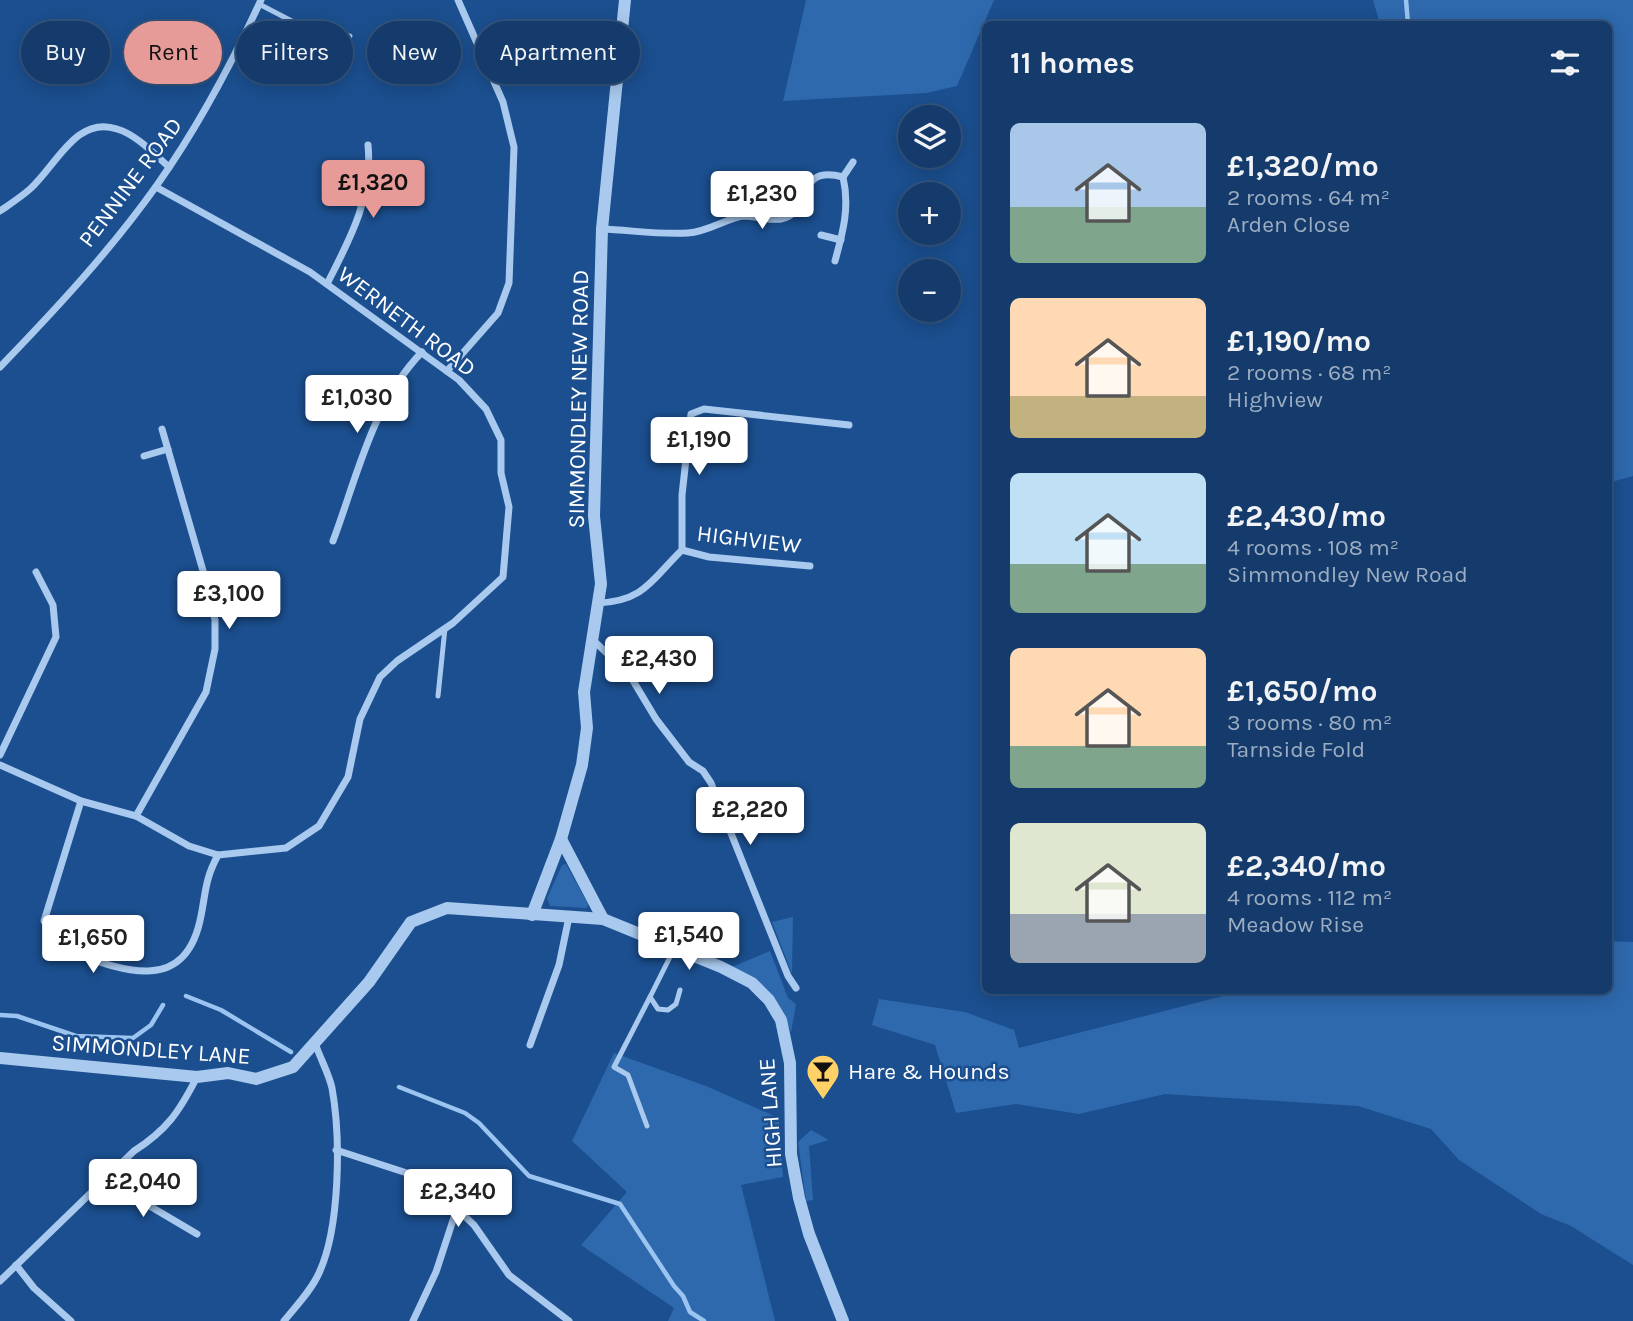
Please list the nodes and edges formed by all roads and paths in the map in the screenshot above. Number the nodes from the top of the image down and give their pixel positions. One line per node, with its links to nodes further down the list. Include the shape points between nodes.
1 (458, 0): 18 (street, via 503,102 514,148 509,283 498,313)
2 (625, 0): 11 (street, SIMMONDLEY NEW ROAD)
3 (260, 2): 4 (lane); 7 (street, PENNINE ROAD, via 222,82)
4 (293, 21)
5 (368, 145): 15 (street, via 370,166 358,225)
6 (853, 162): 8 (street)
7 (169, 167): 9 (street, PENNINE ROAD); 10 (street, via 128,134 99,125 77,137 31,189)
8 (844, 177): 11 (street, via 817,176 805,188 799,207 782,219 740,216 718,227 688,233); 13 (street, via 846,220)
9 (156, 187): 15 (street, WERNETH ROAD); 17 (street, PENNINE ROAD, via 83,277)
10 (0, 211)
11 (602, 229): 27 (street, SIMMONDLEY NEW ROAD, via 594,516 601,584)
12 (821, 235): 13 (street)
13 (841, 240): 14 (street)
14 (835, 261)
15 (327, 284): 16 (street, WERNETH ROAD)
16 (422, 352): 18 (street, WERNETH ROAD); 23 (street, via 397,380 384,407)
17 (0, 367)
18 (447, 371): 28 (street, WERNETH ROAD, via 486,409 501,440 501,473 509,507 503,577)
19 (849, 425): 24 (street, HIGHVIEW, via 704,408 691,414 681,510)
20 (162, 429): 21 (street)
21 (168, 449): 22 (street); 34 (street, via 208,588 215,649 206,692)
22 (144, 456)
23 (333, 541)
24 (682, 550): 25 (street, HIGHVIEW, via 709,557); 27 (street, HIGHVIEW, via 652,585 633,598)
25 (810, 566)
26 (36, 572): 31 (street, via 52,605 56,637)
27 (598, 603): 29 (street, SIMMONDLEY NEW ROAD)
28 (445, 628): 30 (lane); 36 (street, WERNETH ROAD, via 380,677 360,719 348,777 319,826 286,848)
29 (594, 641): 35 (street, SIMMONDLEY NEW ROAD, via 584,692 587,728 582,765); 41 (street, via 629,674 656,719 711,783)
30 (438, 696)
31 (0, 755)
32 (0, 765): 33 (street, WERNETH ROAD)
33 (81, 801): 34 (street, WERNETH ROAD); 36 (street, via 44,921 60,948 145,973 169,969 189,951 201,917 205,881)
34 (136, 816): 36 (street, WERNETH ROAD, via 189,846)
35 (561, 839): 37 (street, SIMMONDLEY NEW ROAD); 39 (street)
36 (218, 855)
37 (532, 915): 38 (street, SIMMONDLEY LANE); 44 (street, SIMMONDLEY LANE, via 447,908 411,922 369,982)
38 (569, 918): 39 (street, SIMMONDLEY LANE); 45 (street, via 559,965)
39 (603, 919): 40 (street, HIGH LANE)
40 (674, 949): 43 (lane); 59 (street, HIGH LANE, via 752,983 781,1020 790,1063 791,1154 799,1198)
41 (796, 988)
42 (680, 990): 43 (lane, via 676,1004 668,1010 658,1009)
43 (650, 997): 48 (lane, via 614,1067 628,1075)
44 (315, 1044): 47 (street, SIMMONDLEY LANE, via 293,1067 257,1079 228,1073); 49 (street, via 332,1086)
45 (530, 1045)
46 (0, 1058): 47 (street, SIMMONDLEY LANE)
47 (197, 1077): 50 (street, via 160,1135)
48 (647, 1126)
49 (336, 1150): 51 (street, via 413,1175); 56 (street, via 336,1199 327,1255)
50 (104, 1179): 52 (street); 53 (street)
51 (457, 1208): 57 (street, via 436,1272); 58 (street, via 509,1275)
52 (197, 1234)
53 (16, 1265): 54 (street); 55 (street)
54 (0, 1281)
55 (71, 1321)
56 (285, 1321)
57 (413, 1321)
58 (569, 1321)
59 (843, 1321)

